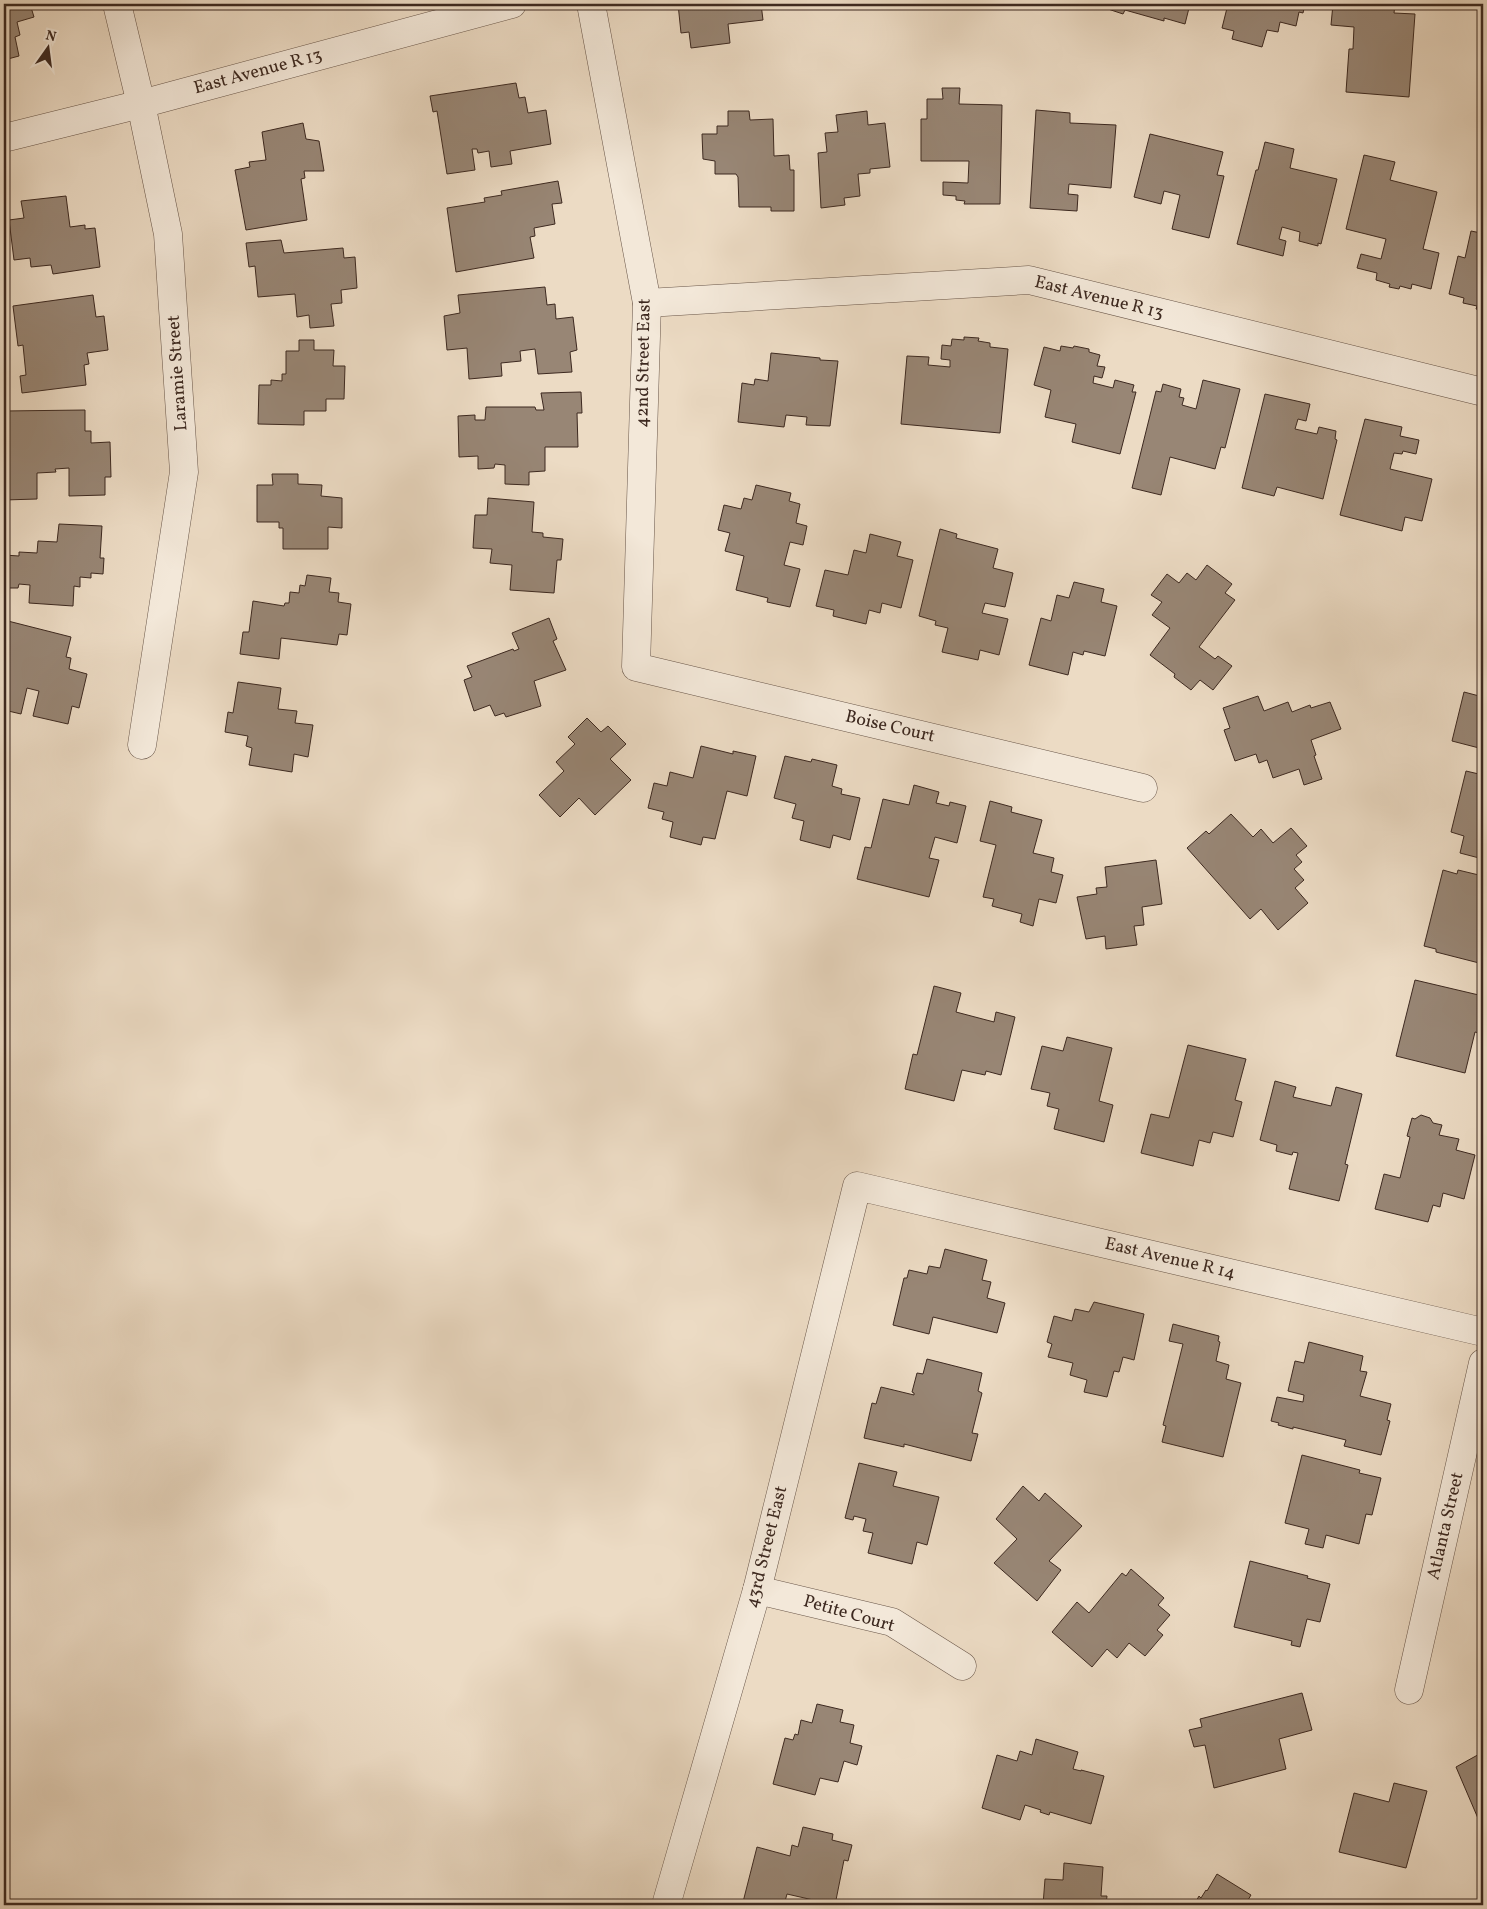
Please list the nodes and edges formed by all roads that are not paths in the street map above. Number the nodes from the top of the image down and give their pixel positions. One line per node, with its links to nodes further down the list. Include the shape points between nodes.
1 (117, 4): 4 (street, Laramie Street)
2 (512, 4): 4 (street, East Avenue R 13)
3 (591, 4): 6 (street, 42nd Street East)
4 (141, 104): 5 (street, East Avenue R 13); 9 (street, Laramie Street, via 168,234 184,472)
5 (4, 138)
6 (647, 303): 7 (street, East Avenue R 13, via 1029,280); 8 (street, 42nd Street East)
7 (1483, 392)
8 (636, 667): 10 (street, Boise Court)
9 (142, 745)
10 (1143, 788)
11 (857, 1186): 12 (street, East Avenue R 14); 14 (street, 43rd Street East)
12 (1483, 1332)
13 (1483, 1363): 16 (street, Atlanta Street)
14 (757, 1590): 15 (street, Petite Court, via 892,1622); 17 (street, 43rd Street East)
15 (962, 1666)
16 (1409, 1690)
17 (666, 1905)

